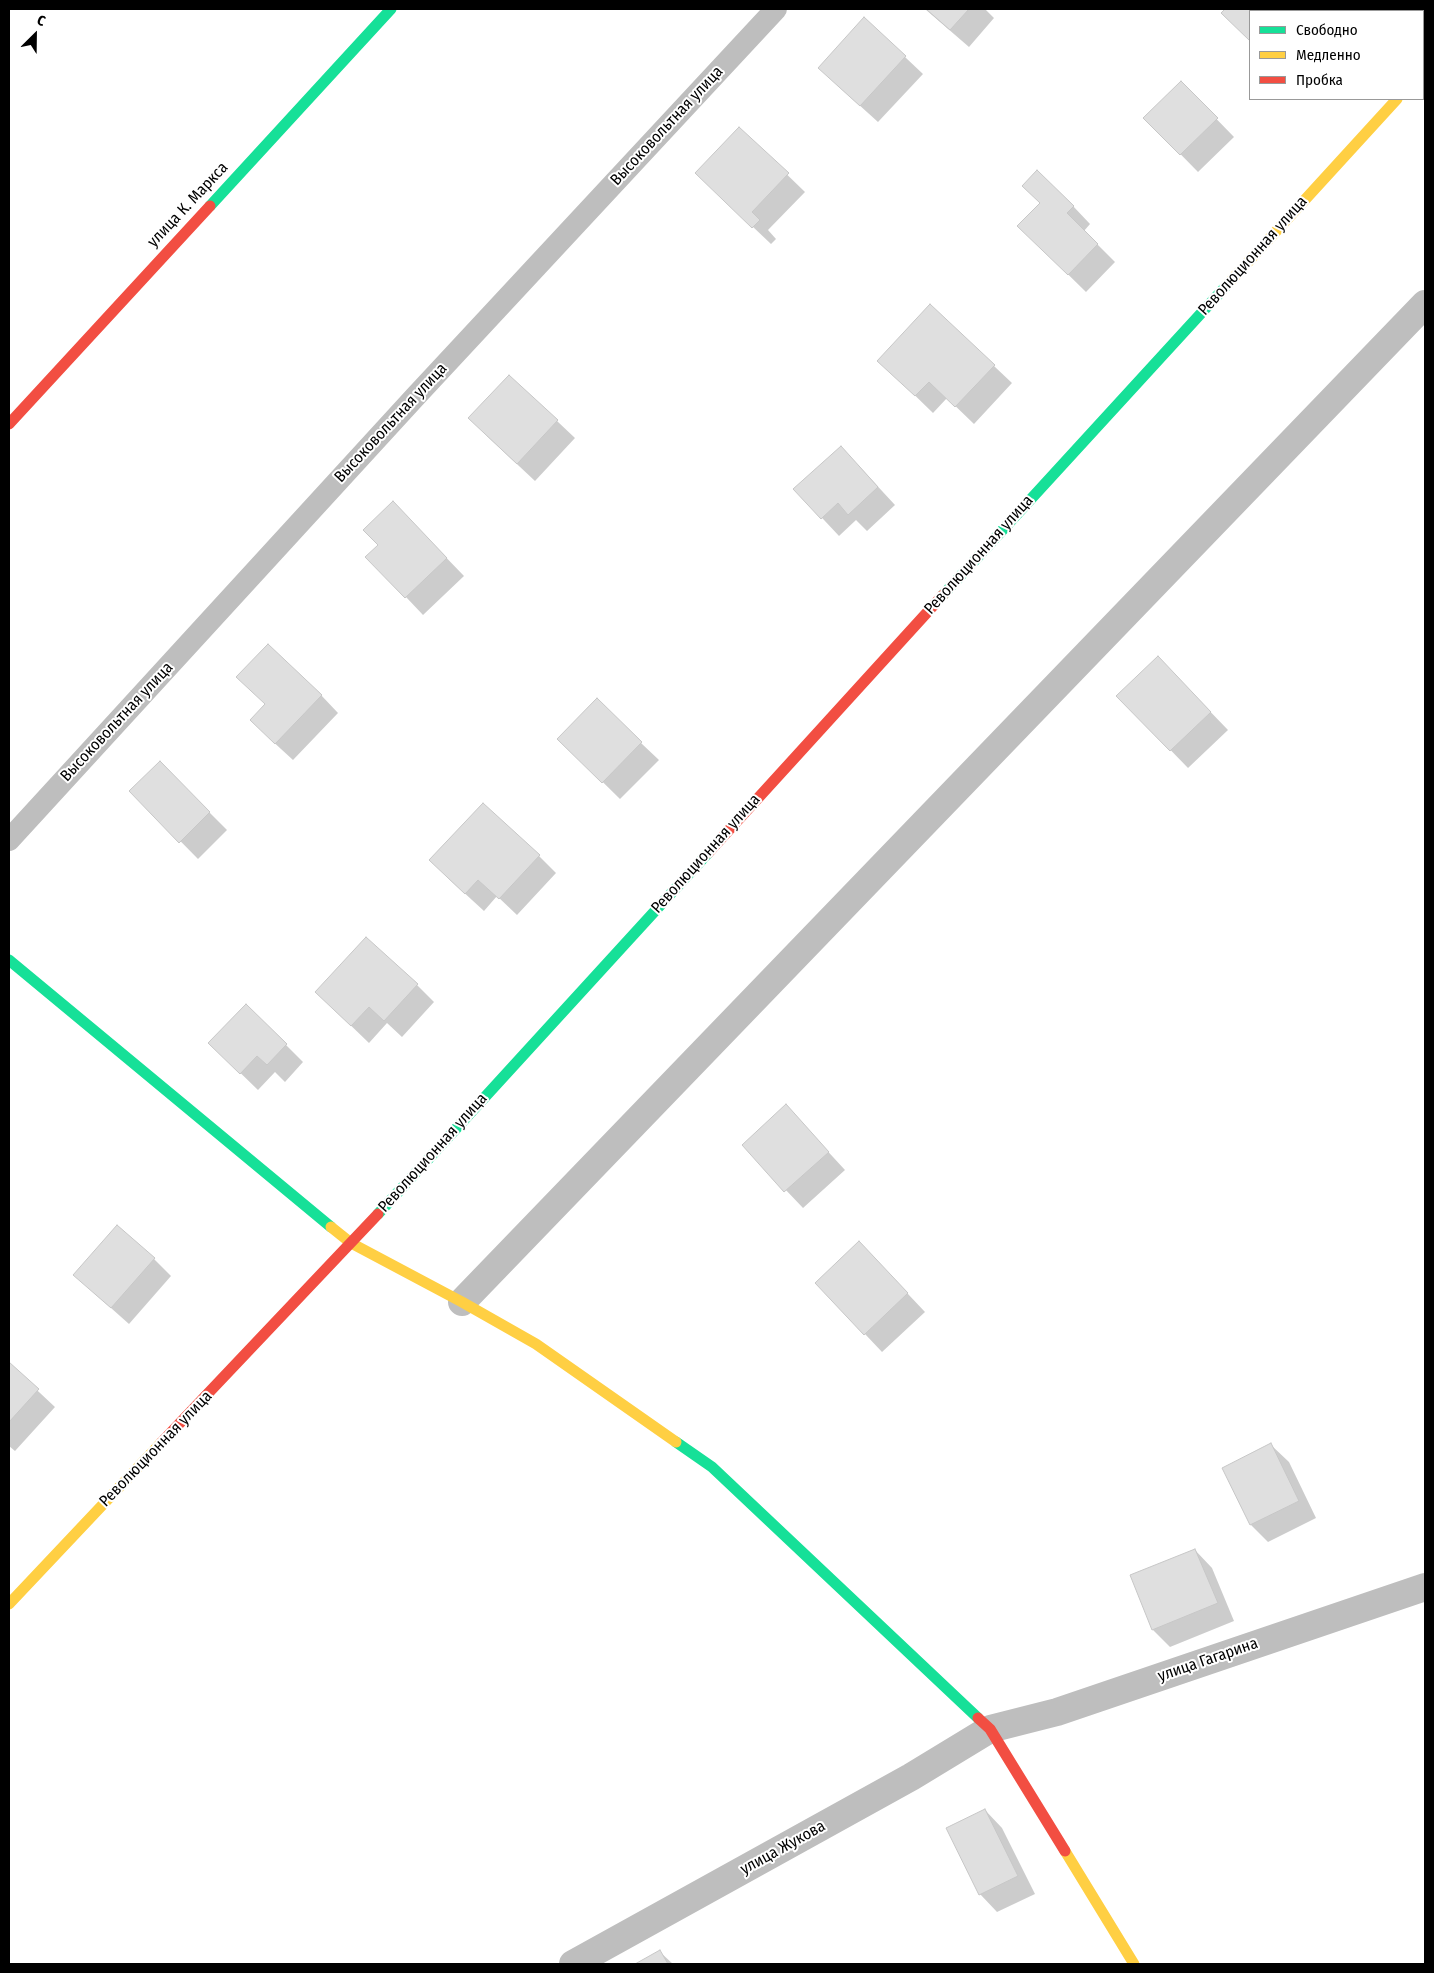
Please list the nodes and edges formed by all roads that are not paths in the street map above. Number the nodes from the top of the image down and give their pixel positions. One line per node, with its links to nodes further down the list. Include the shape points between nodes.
1 (391, 9): 5 (street, улица К. Маркса)
2 (776, 9): 6 (lane, Высоковольтная улица)
3 (1396, 100): 8 (street, Революционная улица)
4 (1425, 304): 9 (street)
5 (9, 424)
6 (9, 840)
7 (9, 960): 8 (street)
8 (351, 1244): 9 (street); 11 (street, Революционная улица)
9 (462, 1302): 12 (street, via 536,1344 712,1467)
10 (1425, 1587): 12 (street, улица Гагарина, via 1057,1712)
11 (9, 1604)
12 (990, 1729): 13 (street, улица Жукова, via 911,1777); 14 (street)
13 (573, 1964)
14 (1134, 1964)

